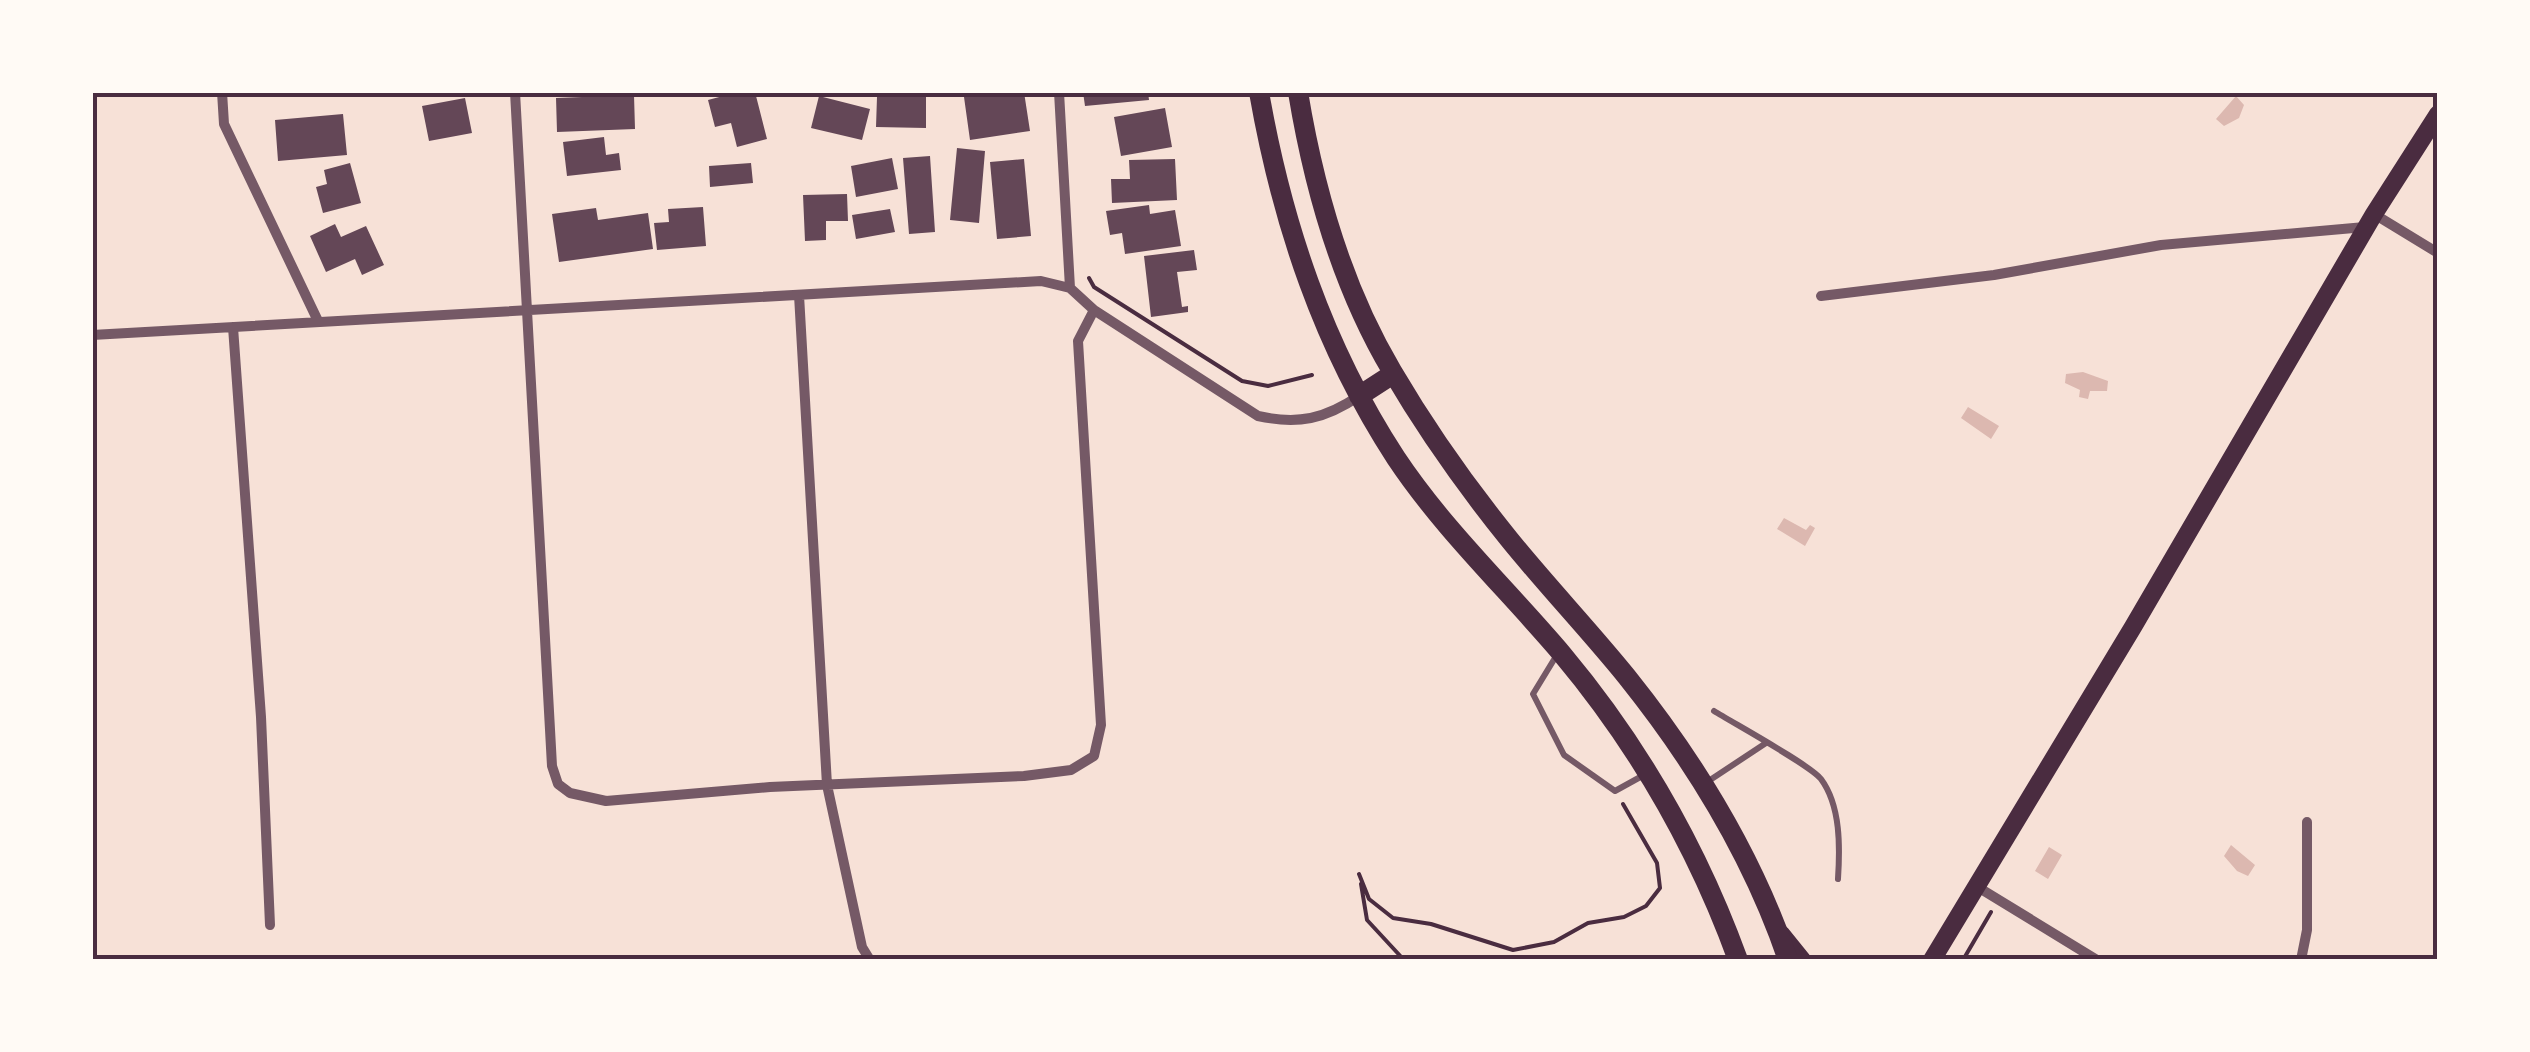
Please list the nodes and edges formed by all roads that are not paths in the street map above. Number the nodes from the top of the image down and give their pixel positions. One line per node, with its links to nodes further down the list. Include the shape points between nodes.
1 (222, 92): 14 (street, via 224,124)
2 (515, 92): 12 (street)
3 (1059, 92): 9 (street)
4 (1259, 92): 18 (highway, via 1308,286)
5 (1298, 92): 17 (highway, via 1332,234)
6 (2438, 114): 7 (main road)
7 (2370, 220): 8 (street); 11 (street); 27 (main road)
8 (2438, 253)
9 (1070, 288): 10 (street, via 1041,281); 13 (street)
10 (799, 295): 12 (street); 23 (street)
11 (1821, 296)
12 (528, 309): 14 (street); 23 (street, via 558,784 606,801)
13 (1094, 310): 18 (street, via 1258,416 1311,420); 23 (street, via 1078,341 1100,725 1094,756 1072,770 1024,776)
14 (318, 321): 15 (street)
15 (233, 327): 16 (street); 28 (street)
16 (92, 335)
17 (1393, 374): 18 (highway); 24 (highway, via 1508,538 1628,678)
18 (1359, 396): 19 (highway, via 1439,516)
19 (1560, 651): 22 (highway); 22 (lane, via 1533,694 1564,755 1615,791)
20 (1714, 711): 21 (lane)
21 (1766, 743): 24 (lane); 26 (lane, via 1820,776 1840,844)
22 (1650, 772): 31 (highway, via 1698,861)
23 (827, 785): 30 (street)
24 (1704, 785): 29 (highway)
25 (2308, 822): 36 (street)
26 (1838, 879)
27 (1976, 886): 34 (main road); 35 (street)
28 (270, 925)
29 (1778, 930): 32 (highway); 33 (main road)
30 (870, 960)
31 (1738, 960)
32 (1788, 960)
33 (1802, 960)
34 (1932, 960)
35 (2097, 960)
36 (2301, 960)

